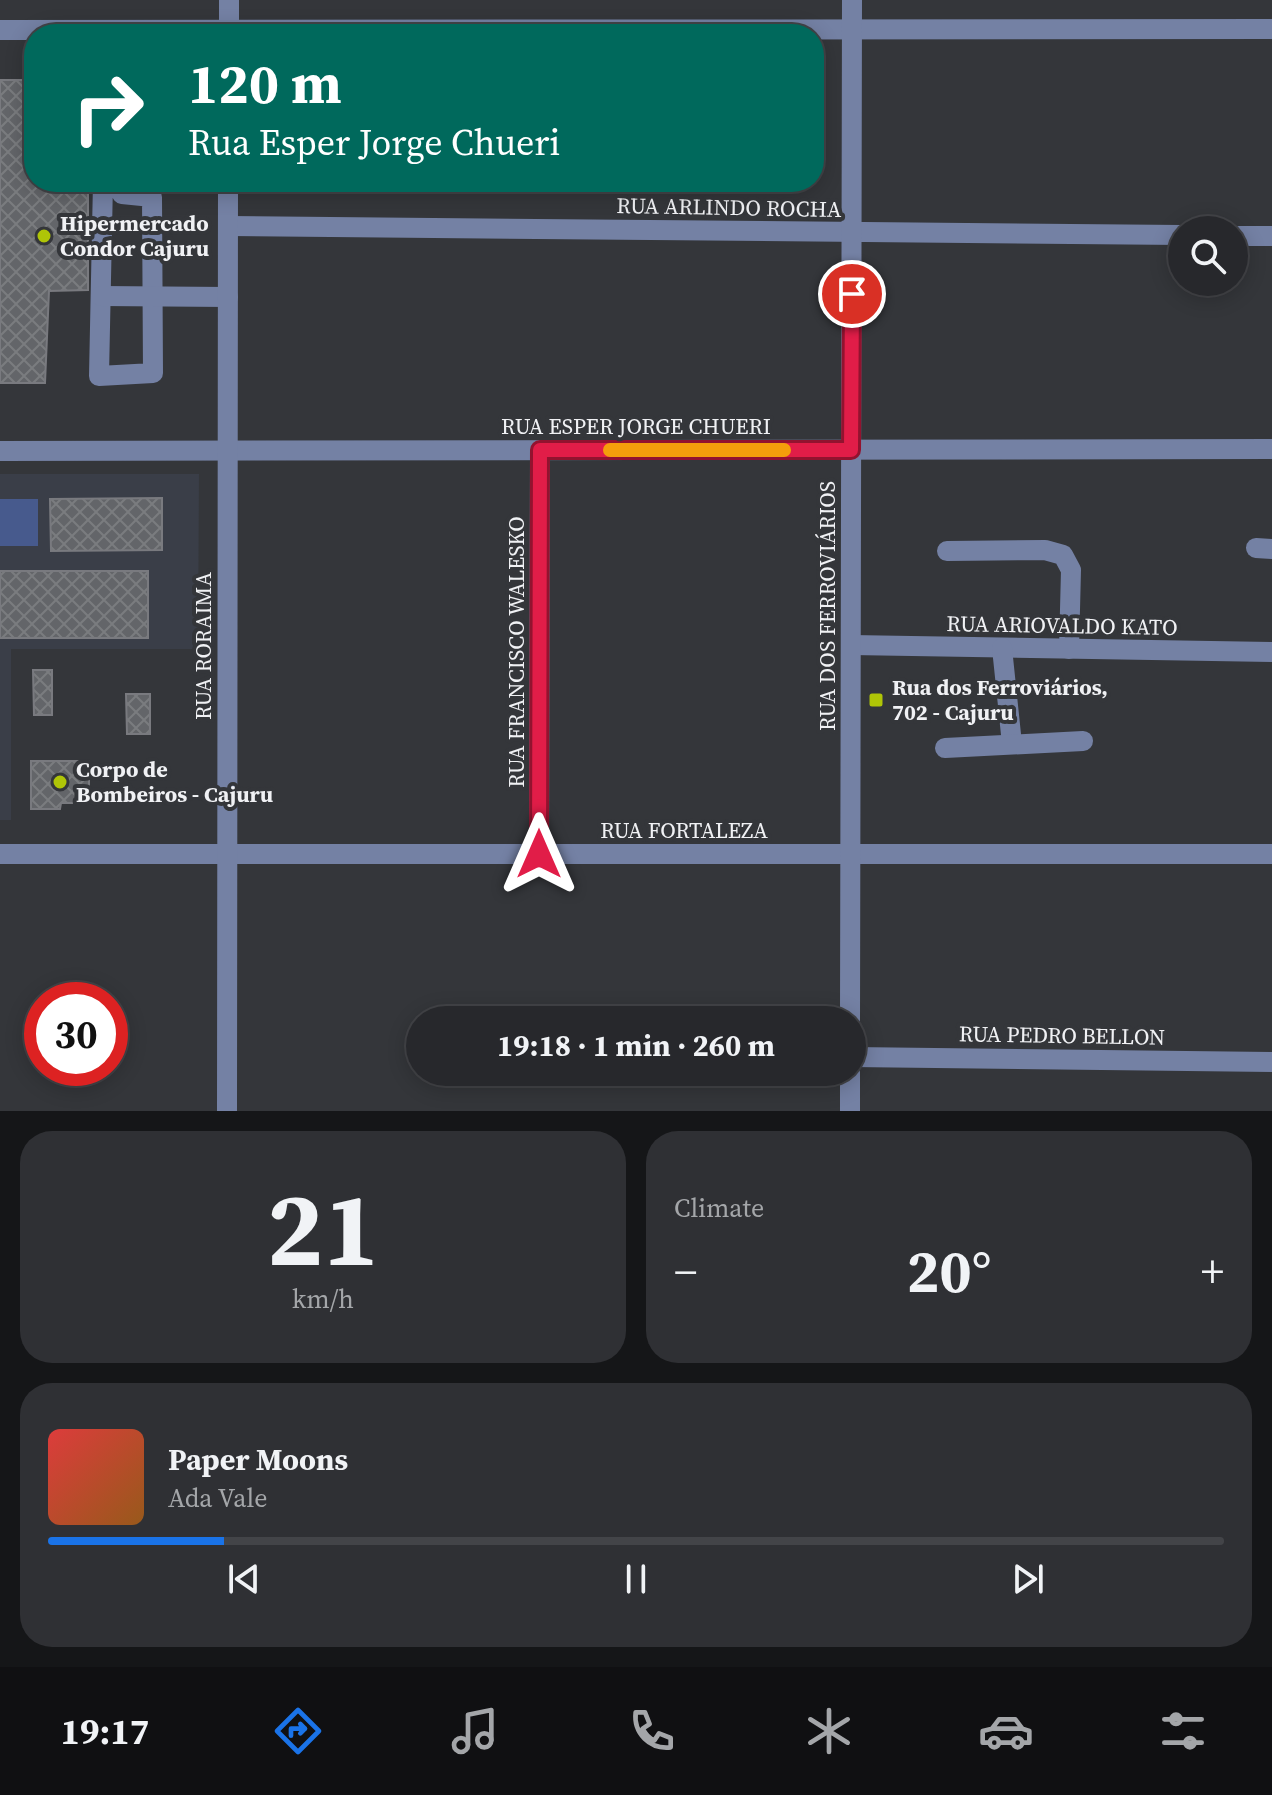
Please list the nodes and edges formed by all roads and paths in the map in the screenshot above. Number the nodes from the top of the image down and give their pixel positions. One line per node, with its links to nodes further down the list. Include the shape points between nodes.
1 (229, 0): 3 (street)
2 (852, 0): 8 (street, RUA DOS FERROVIÁRIOS)
3 (229, 24)
4 (1272, 29): 8 (street)
5 (0, 30): 6 (street)
6 (24, 30)
7 (824, 30): 8 (street)
8 (852, 30): 13 (street, RUA DOS FERROVIÁRIOS)
9 (103, 192): 17 (street)
10 (122, 192): 18 (street, via 152,197)
11 (228, 192): 12 (street, RUA RORAIMA)
12 (228, 226): 13 (street, RUA ARLINDO ROCHA); 19 (street, RUA RORAIMA)
13 (852, 232): 14 (street, RUA ARLINDO ROCHA); 23 (street, RUA DOS FERROVIÁRIOS)
14 (1168, 235)
15 (1248, 236): 16 (street)
16 (1272, 236)
17 (101, 296): 18 (street); 18 (street, via 99,376 153,373)
18 (151, 296): 19 (street)
19 (228, 297): 21 (street, RUA RORAIMA)
20 (1272, 449): 23 (street, RUA ESPER JORGE CHUERI)
21 (228, 450): 22 (street, RUA ESPER JORGE CHUERI); 24 (street, RUA ESPER JORGE CHUERI); 34 (street, RUA RORAIMA)
22 (540, 450): 23 (street, RUA ESPER JORGE CHUERI); 35 (street, RUA FRANCISCO WALESKO)
23 (851, 450): 26 (street, RUA DOS FERROVIÁRIOS)
24 (0, 451)
25 (947, 551): 28 (street, via 1045,550 1063,555 1071,570)
26 (851, 645): 27 (street, RUA ARIOVALDO KATO); 36 (street, RUA DOS FERROVIÁRIOS)
27 (1002, 648): 28 (street, RUA ARIOVALDO KATO); 31 (street)
28 (1069, 649): 29 (street, RUA ARIOVALDO KATO)
29 (1272, 652)
30 (1083, 741): 31 (street)
31 (1012, 744): 32 (street)
32 (945, 748)
33 (0, 854): 34 (street, RUA FORTALEZA)
34 (227, 854): 35 (street, RUA FORTALEZA); 42 (street, RUA RORAIMA)
35 (539, 854): 36 (street, RUA FORTALEZA)
36 (851, 854): 37 (street, RUA FORTALEZA); 38 (street, RUA DOS FERROVIÁRIOS)
37 (1272, 854)
38 (850, 1006)
39 (866, 1057): 40 (street, RUA PEDRO BELLON)
40 (1272, 1062)
41 (850, 1086): 43 (street)
42 (227, 1111)
43 (850, 1111)

